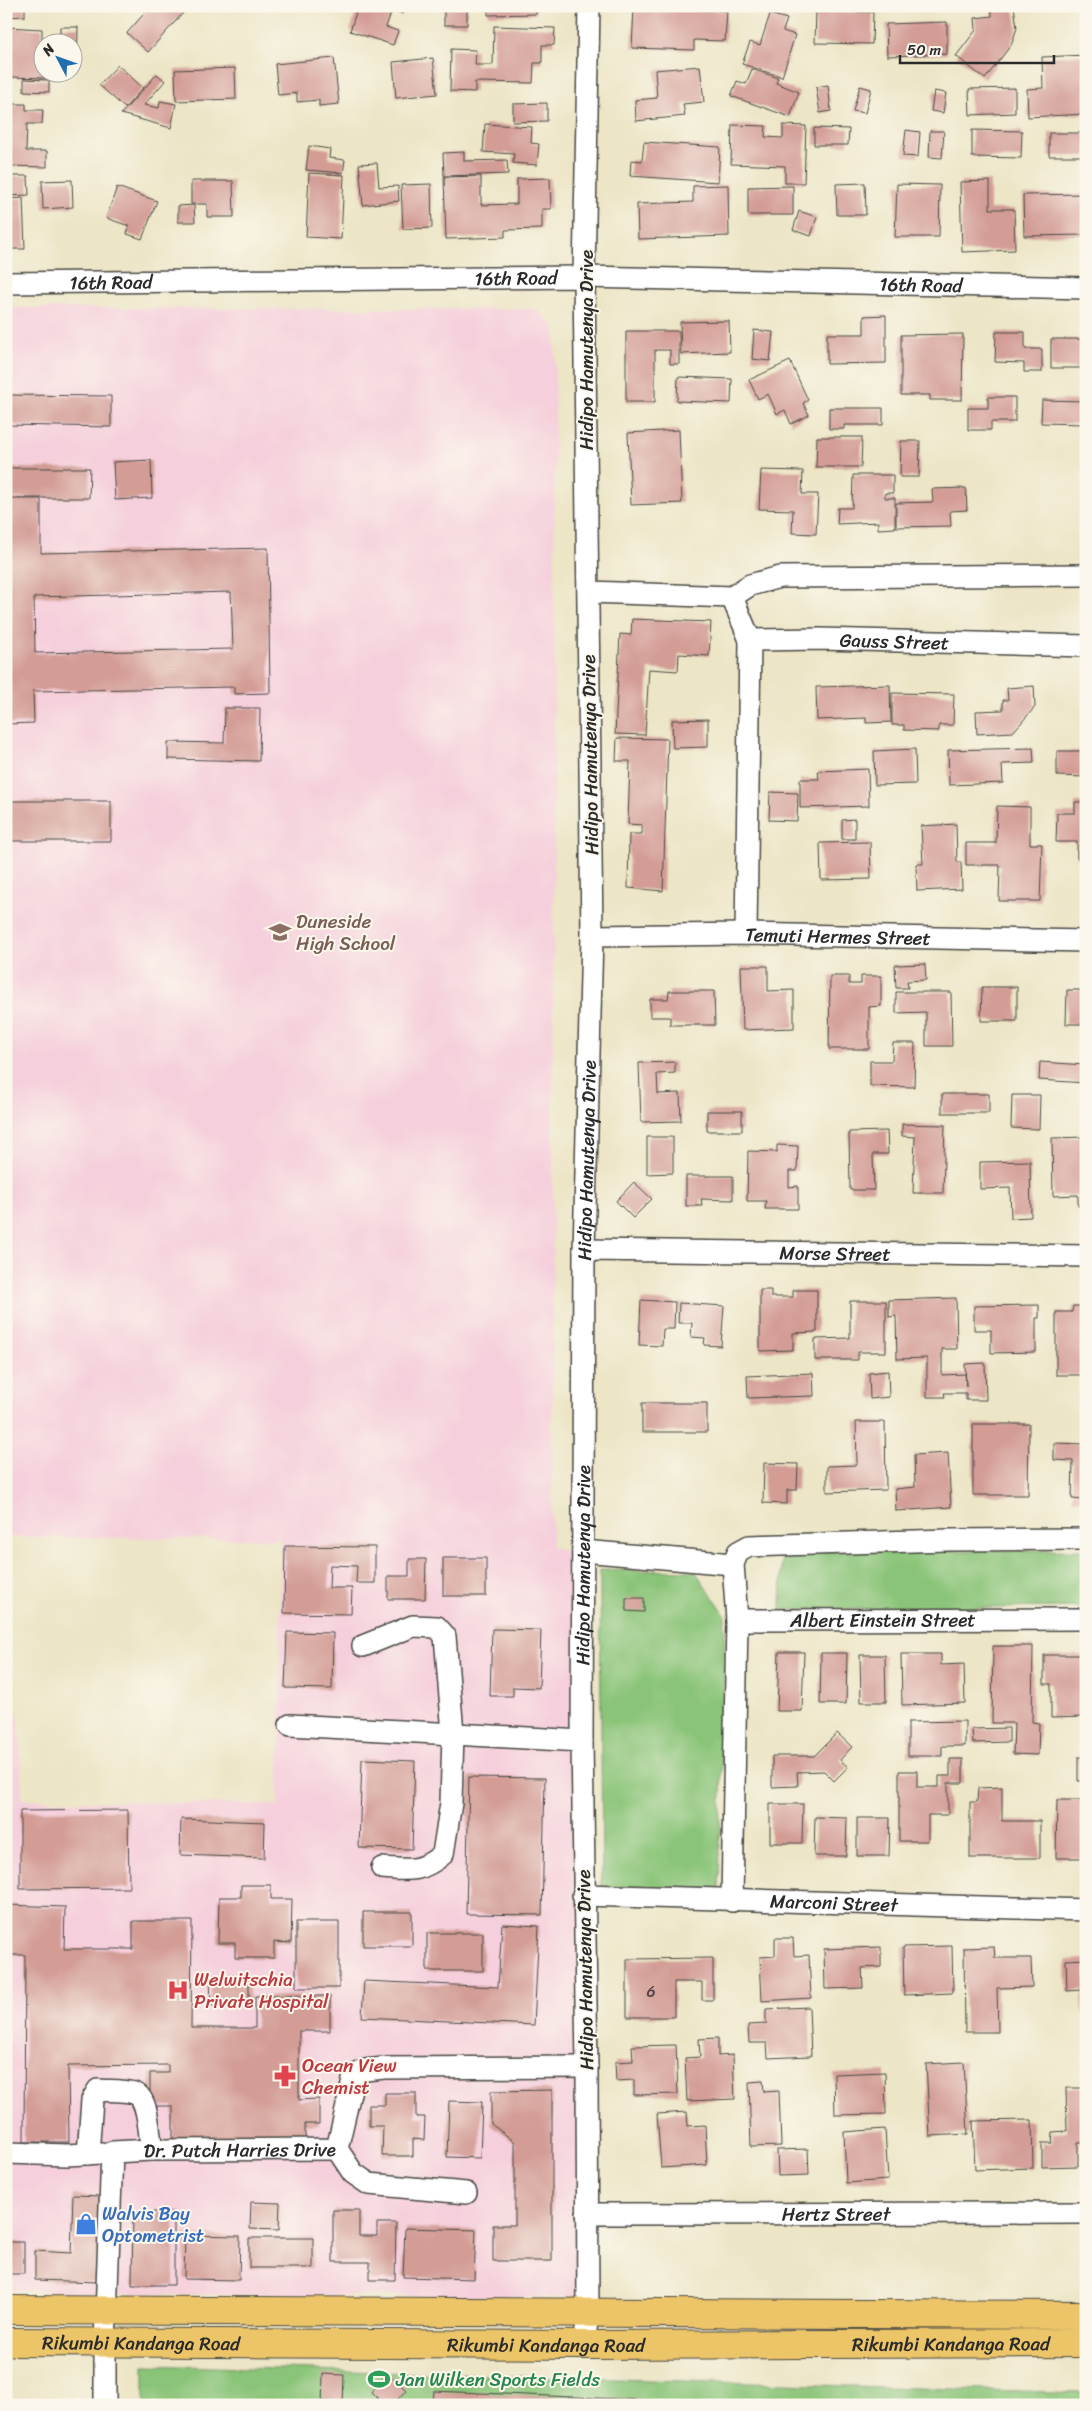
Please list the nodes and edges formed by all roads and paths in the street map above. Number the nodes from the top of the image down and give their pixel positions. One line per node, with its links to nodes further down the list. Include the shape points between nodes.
1 (589, 6): 2 (street, Hidipo Hamutenya Drive)
2 (584, 277): 3 (street, 16th Road); 4 (street, 16th Road); 6 (street, Hidipo Hamutenya Drive)
3 (6, 283)
4 (1086, 288)
5 (1086, 575): 7 (street, via 780,577 750,584)
6 (589, 592): 7 (street); 11 (street, Hidipo Hamutenya Drive)
7 (732, 597): 8 (street)
8 (750, 640): 9 (street, Gauss Street); 10 (street)
9 (1086, 646)
10 (746, 934): 11 (street, Temuti Hermes Street); 12 (street, Temuti Hermes Street)
11 (592, 936): 13 (street, Hidipo Hamutenya Drive)
12 (1086, 941)
13 (584, 1250): 14 (street, Morse Street); 16 (street, Hidipo Hamutenya Drive)
14 (1086, 1256)
15 (1086, 1539): 17 (street, via 749,1546 738,1552)
16 (583, 1551): 17 (street); 23 (street, Hidipo Hamutenya Drive)
17 (733, 1564): 19 (street)
18 (1086, 1619): 19 (street, Albert Einstein Street)
19 (737, 1620): 26 (street)
20 (364, 1646): 22 (street, via 413,1626 437,1627 445,1636)
21 (290, 1725): 22 (street)
22 (453, 1733): 23 (street); 24 (street, via 450,1804 443,1854 431,1865 414,1870)
23 (582, 1741): 25 (street, Hidipo Hamutenya Drive)
24 (382, 1868)
25 (583, 1895): 26 (street, Marconi Street); 28 (street, Hidipo Hamutenya Drive)
26 (732, 1901): 27 (street, Marconi Street)
27 (1086, 1910)
28 (587, 2067): 29 (street, Dr. Putch Harries Drive, via 365,2070 354,2076); 36 (street, Hidipo Hamutenya Drive)
29 (337, 2149): 30 (street, Dr. Putch Harries Drive); 34 (street, via 353,2173 369,2184)
30 (152, 2150): 31 (street, Dr. Putch Harries Drive); 33 (street, via 141,2097 135,2093 98,2090 92,2100)
31 (112, 2152): 33 (street, Dr. Putch Harries Drive); 38 (street)
32 (6, 2153): 33 (street, Dr. Putch Harries Drive)
33 (88, 2154)
34 (466, 2194)
35 (1086, 2213): 36 (street, Hertz Street)
36 (586, 2214): 39 (street, Hidipo Hamutenya Drive)
37 (6, 2310): 38 (main road, Rikumbi Kandanga Road)
38 (108, 2311): 39 (main road, Rikumbi Kandanga Road); 42 (street)
39 (588, 2314): 40 (main road, Rikumbi Kandanga Road); 44 (street, Hidipo Hamutenya Drive)
40 (1086, 2315)
41 (6, 2342): 42 (main road, Rikumbi Kandanga Road)
42 (105, 2343): 44 (main road, Rikumbi Kandanga Road); 45 (street)
43 (1086, 2343): 44 (main road, Rikumbi Kandanga Road)
44 (584, 2345)
45 (105, 2405)

